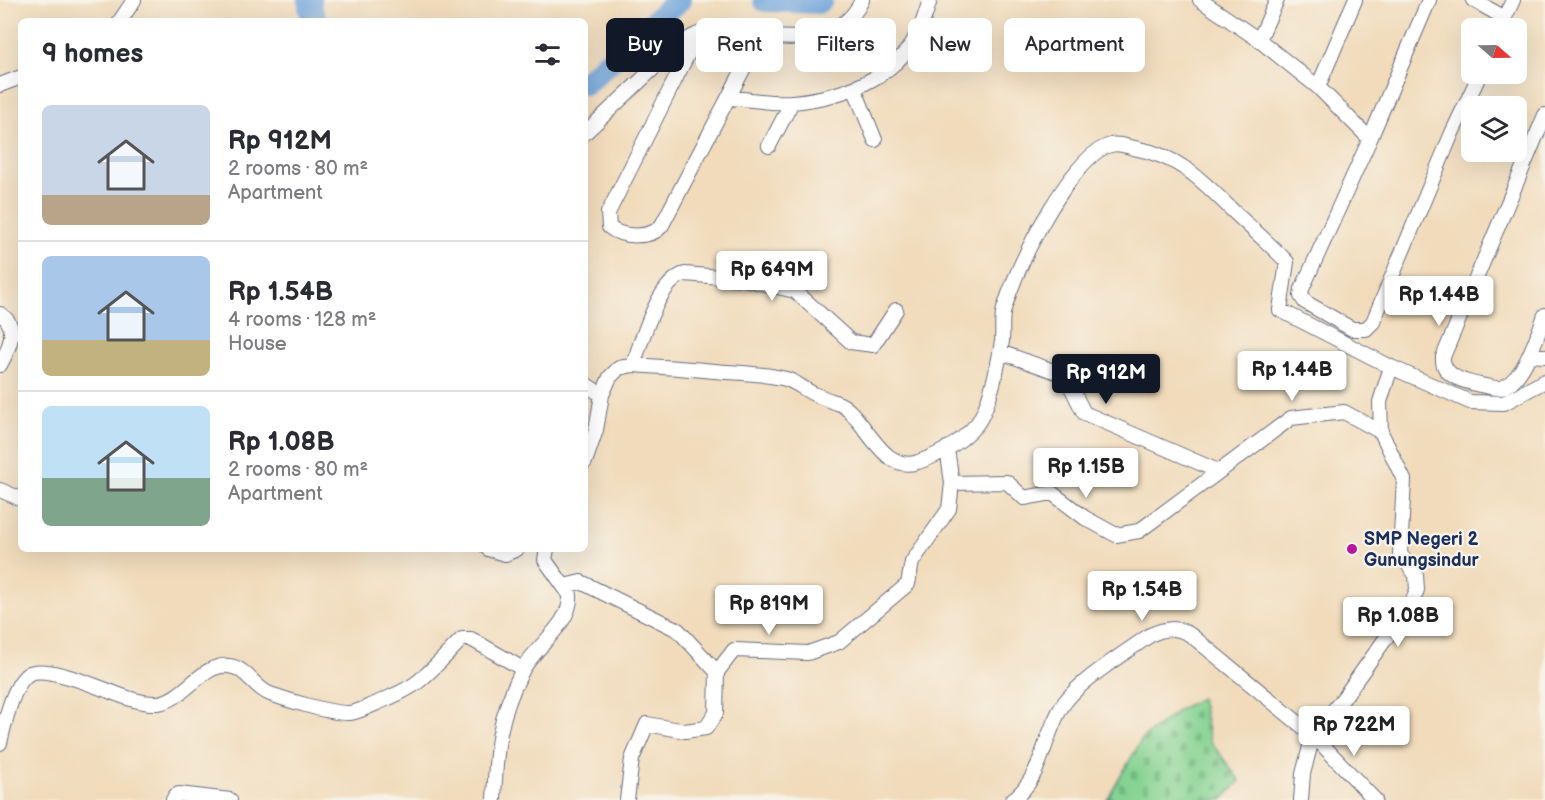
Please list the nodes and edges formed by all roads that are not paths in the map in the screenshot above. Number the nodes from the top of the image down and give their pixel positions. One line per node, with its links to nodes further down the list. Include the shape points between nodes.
1 (134, 0): 10 (street)
2 (862, 0): 14 (street, via 851,19 824,34)
3 (930, 0): 22 (street, via 905,52 893,66)
4 (1200, 0): 16 (street)
5 (1277, 0): 16 (street)
6 (1355, 0): 21 (street)
7 (1429, 0): 27 (street)
8 (1473, 0): 11 (street)
9 (1513, 0): 12 (street)
10 (122, 18)
11 (1496, 18)
12 (1505, 18)
13 (696, 35): 26 (street, via 674,50)
14 (783, 37)
15 (696, 38): 23 (street, via 608,213 610,229 648,235 659,230)
16 (1258, 40): 21 (street)
17 (742, 72): 23 (street)
18 (18, 78): 20 (street)
19 (1474, 84): 27 (street, via 1376,318 1366,329 1357,330 1305,302 1301,293)
20 (0, 85)
21 (1318, 87): 27 (street)
22 (855, 90): 24 (street); 28 (street)
23 (729, 98): 24 (street)
24 (792, 102): 29 (street)
25 (1545, 115): 35 (street, via 1443,361 1446,370 1464,382 1498,389 1517,376)
26 (588, 130)
27 (1370, 139)
28 (875, 140)
29 (769, 146)
30 (896, 310): 38 (street, via 873,345 851,342 795,291 744,279 685,274 677,276 664,290)
31 (0, 314): 33 (street, via 6,317)
32 (1545, 315): 35 (street)
33 (16, 336): 37 (street)
34 (1000, 352): 39 (street, via 1008,296 1035,234 1074,176 1096,152 1111,145 1153,151 1197,176 1287,262 1280,310); 44 (street, via 978,423); 46 (street, via 1065,375 1084,413)
35 (1529, 356): 36 (street)
36 (1545, 356)
37 (0, 365)
38 (633, 365): 42 (street, via 619,368); 44 (street, via 760,374 787,380 844,406 884,453 903,463 917,463)
39 (1391, 367): 40 (street, via 1470,402 1504,403); 43 (street, via 1380,402)
40 (1545, 381)
41 (588, 386): 42 (street)
42 (602, 395): 45 (street)
43 (1381, 432): 46 (street, via 1344,412 1291,418); 54 (street, via 1404,480 1400,554 1414,571 1417,590 1408,608)
44 (947, 448): 47 (street)
45 (588, 453)
46 (1218, 471): 47 (street, via 1139,531 1116,535 1052,493 1024,498 1007,482)
47 (952, 483): 53 (street, via 949,509 912,562 908,584 839,642 808,653 734,650)
48 (0, 490): 49 (street)
49 (18, 498)
50 (543, 552): 51 (street)
51 (564, 586): 52 (street, via 570,595 565,617); 53 (street, via 581,582 678,630)
52 (523, 669): 55 (street, via 471,639 462,639 419,681 349,713 267,693 243,671 227,666 214,669 155,703 124,697 69,677 36,672 20,683); 58 (street, via 499,734)
53 (717, 672): 59 (street, via 716,713 706,728 685,731 647,724 632,759)
54 (1313, 735): 60 (street, via 1192,636 1180,629 1162,629 1086,682 1062,706 1030,784); 61 (street); 62 (street)
55 (0, 743)
56 (173, 800): 57 (street, via 179,794)
57 (229, 800)
58 (494, 800)
59 (627, 800)
60 (1012, 800)
61 (1301, 800)
62 (1375, 800)

